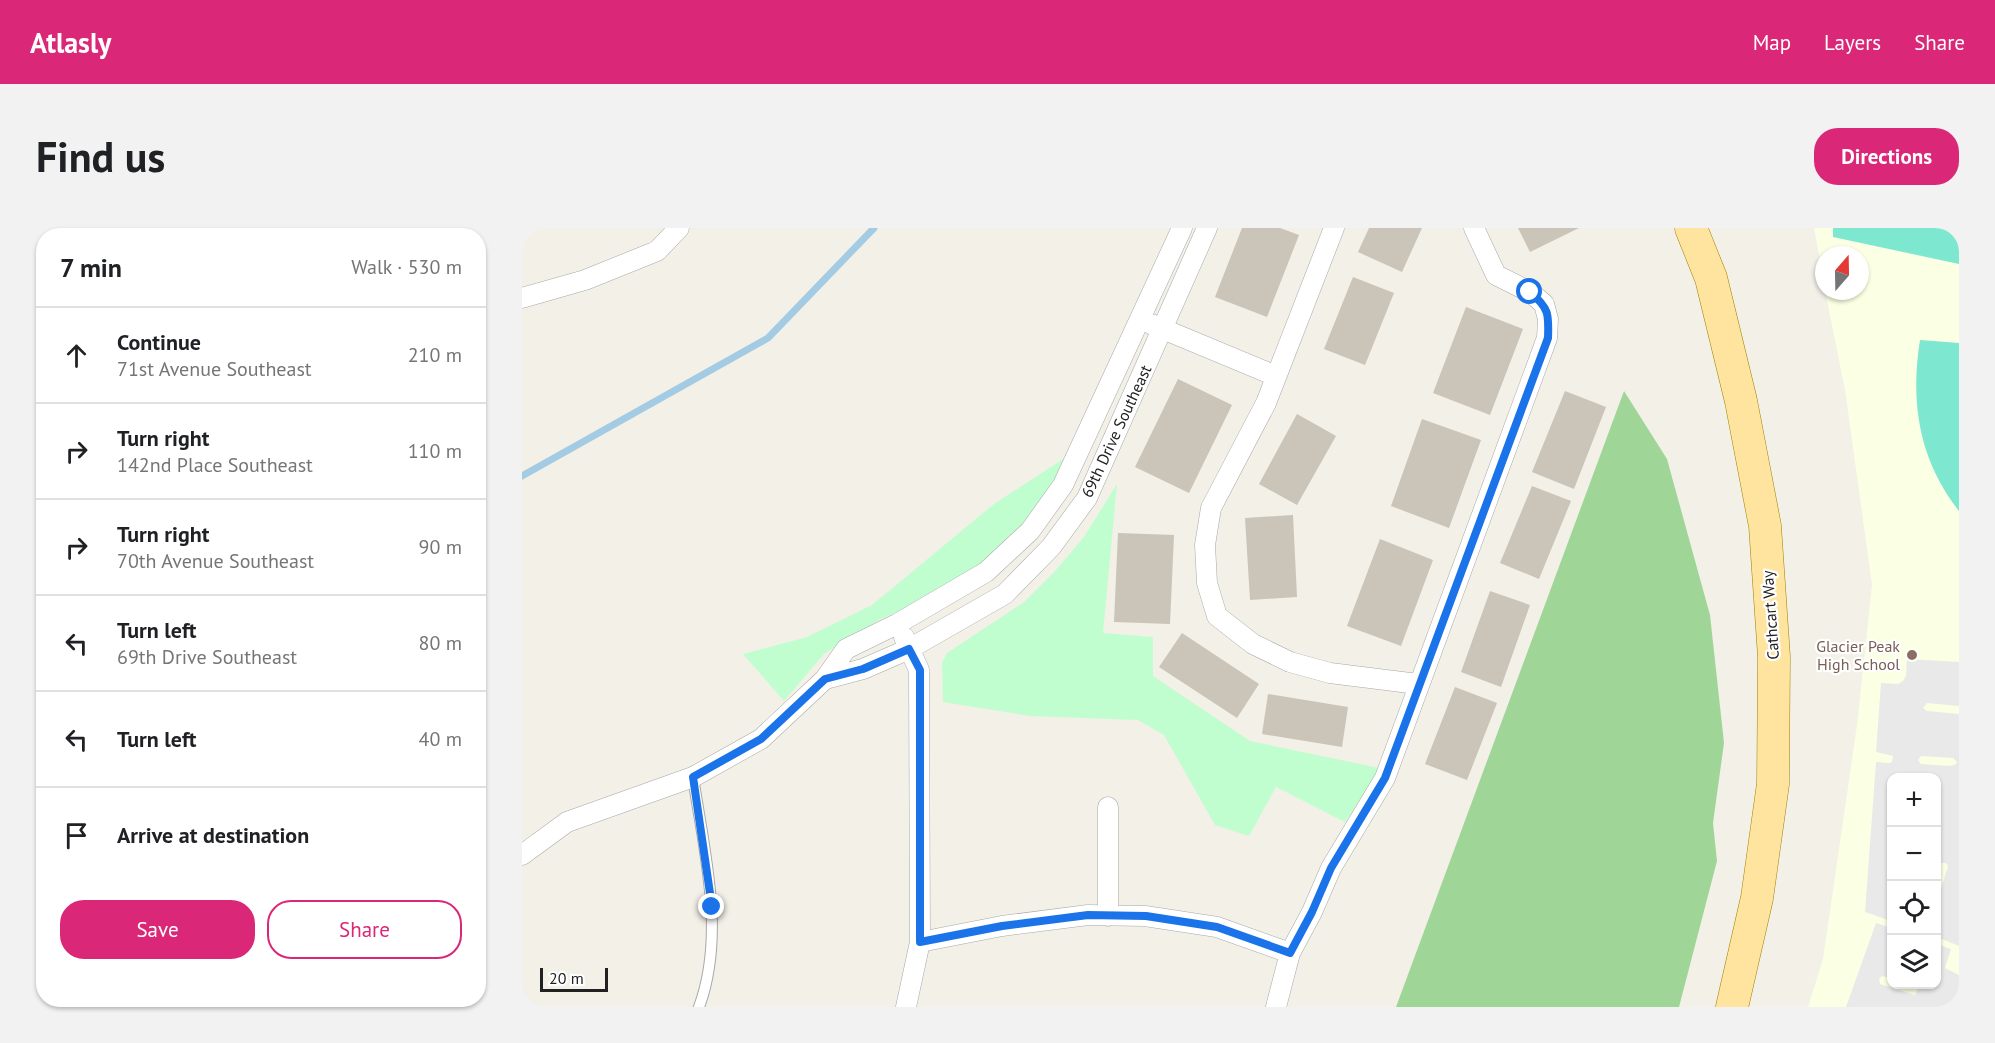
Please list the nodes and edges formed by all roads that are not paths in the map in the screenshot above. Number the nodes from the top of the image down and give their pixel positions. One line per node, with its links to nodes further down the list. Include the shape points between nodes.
1 (679, 228): 7 (street, via 657,251 585,280)
2 (1182, 228): 8 (street, 69th Drive Southeast)
3 (1207, 228): 9 (street, 69th Drive Southeast)
4 (1334, 228): 10 (street)
5 (1474, 228): 14 (street, via 1496,275 1530,292 1544,304 1548,338)
6 (1691, 228): 24 (main road, Cathcart Way, via 1711,278 1743,413 1764,526 1774,657 1773,784 1757,898)
7 (522, 298)
8 (1140, 319): 9 (street); 11 (street, 69th Drive Southeast, via 1063,485 1030,531 986,572)
9 (1163, 329): 10 (street); 12 (street, 69th Drive Southeast, via 1087,498 1051,547 1005,594)
10 (1276, 376): 14 (street, via 1266,404 1211,508 1205,554 1207,583 1216,616 1253,644 1290,662 1330,673)
11 (897, 624): 12 (street); 13 (street, 69th Drive Southeast, via 846,649)
12 (909, 649): 13 (street, 69th Drive Southeast, via 863,669); 19 (street, via 920,670)
13 (825, 679): 15 (street, 69th Drive Southeast, via 761,739)
14 (1418, 684): 20 (street, via 1385,778 1331,868)
15 (693, 777): 17 (street, 69th Drive Southeast, via 567,822); 21 (lane, via 712,907 709,973)
16 (1108, 807): 18 (street)
17 (522, 855)
18 (1108, 916): 19 (street, via 1002,926); 20 (street, via 1146,916 1217,927)
19 (920, 942): 22 (street)
20 (1290, 953): 23 (street)
21 (699, 1007)
22 (906, 1007)
23 (1276, 1007)
24 (1732, 1007)

